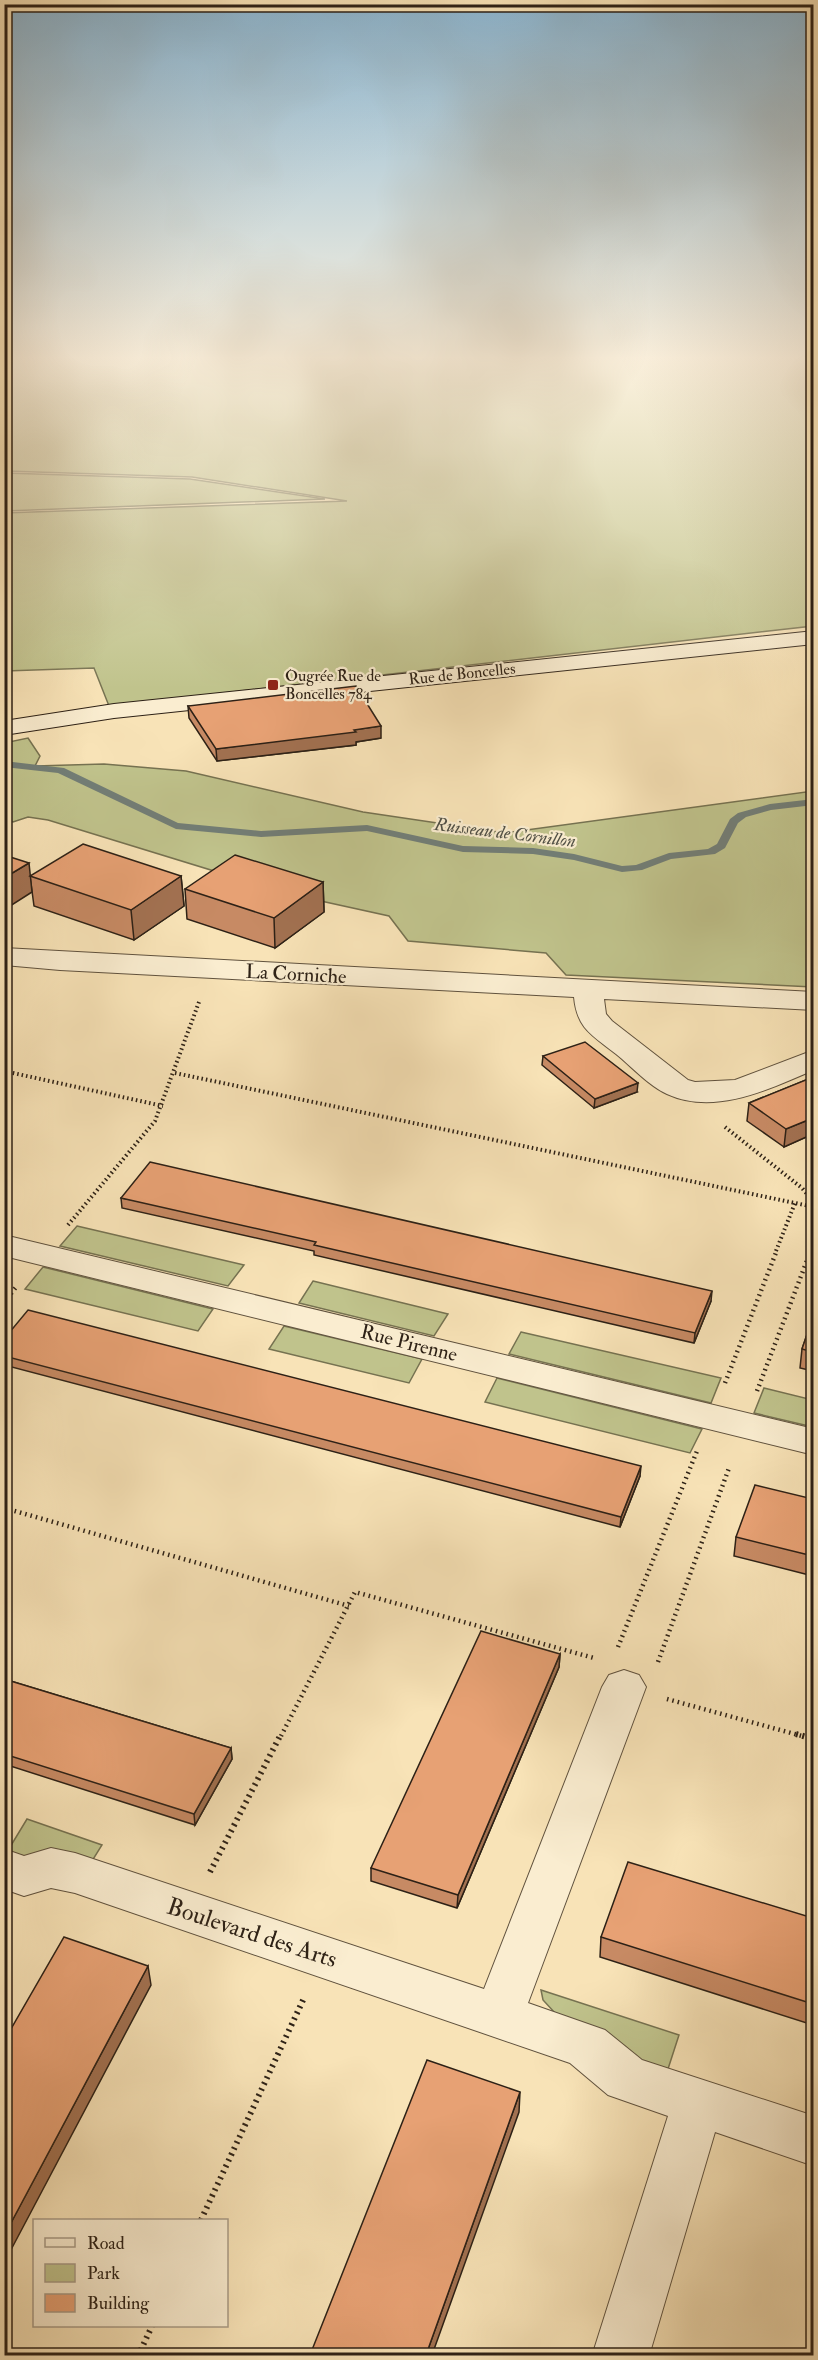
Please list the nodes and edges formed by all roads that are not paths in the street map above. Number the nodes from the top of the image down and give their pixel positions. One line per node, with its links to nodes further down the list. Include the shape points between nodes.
1 (813, 637): 2 (street, Rue de Boncelles, via 114,711)
2 (4, 728)
3 (4, 956): 4 (street, La Corniche)
4 (588, 989): 5 (street, La Corniche); 6 (street, via 591,1016 676,1087 723,1094)
5 (813, 1001)
6 (813, 1059)
7 (4, 1245): 8 (street, Rue Pirenne)
8 (813, 1442)
9 (624, 1680): 11 (street)
10 (4, 1869): 11 (street, Boulevard des Arts, via 24,1876 51,1868 75,1873)
11 (499, 2015): 12 (street, Boulevard des Arts, via 587,2046 626,2078)
12 (698, 2102): 13 (street, Boulevard des Arts); 14 (street)
13 (813, 2141)
14 (620, 2355)

